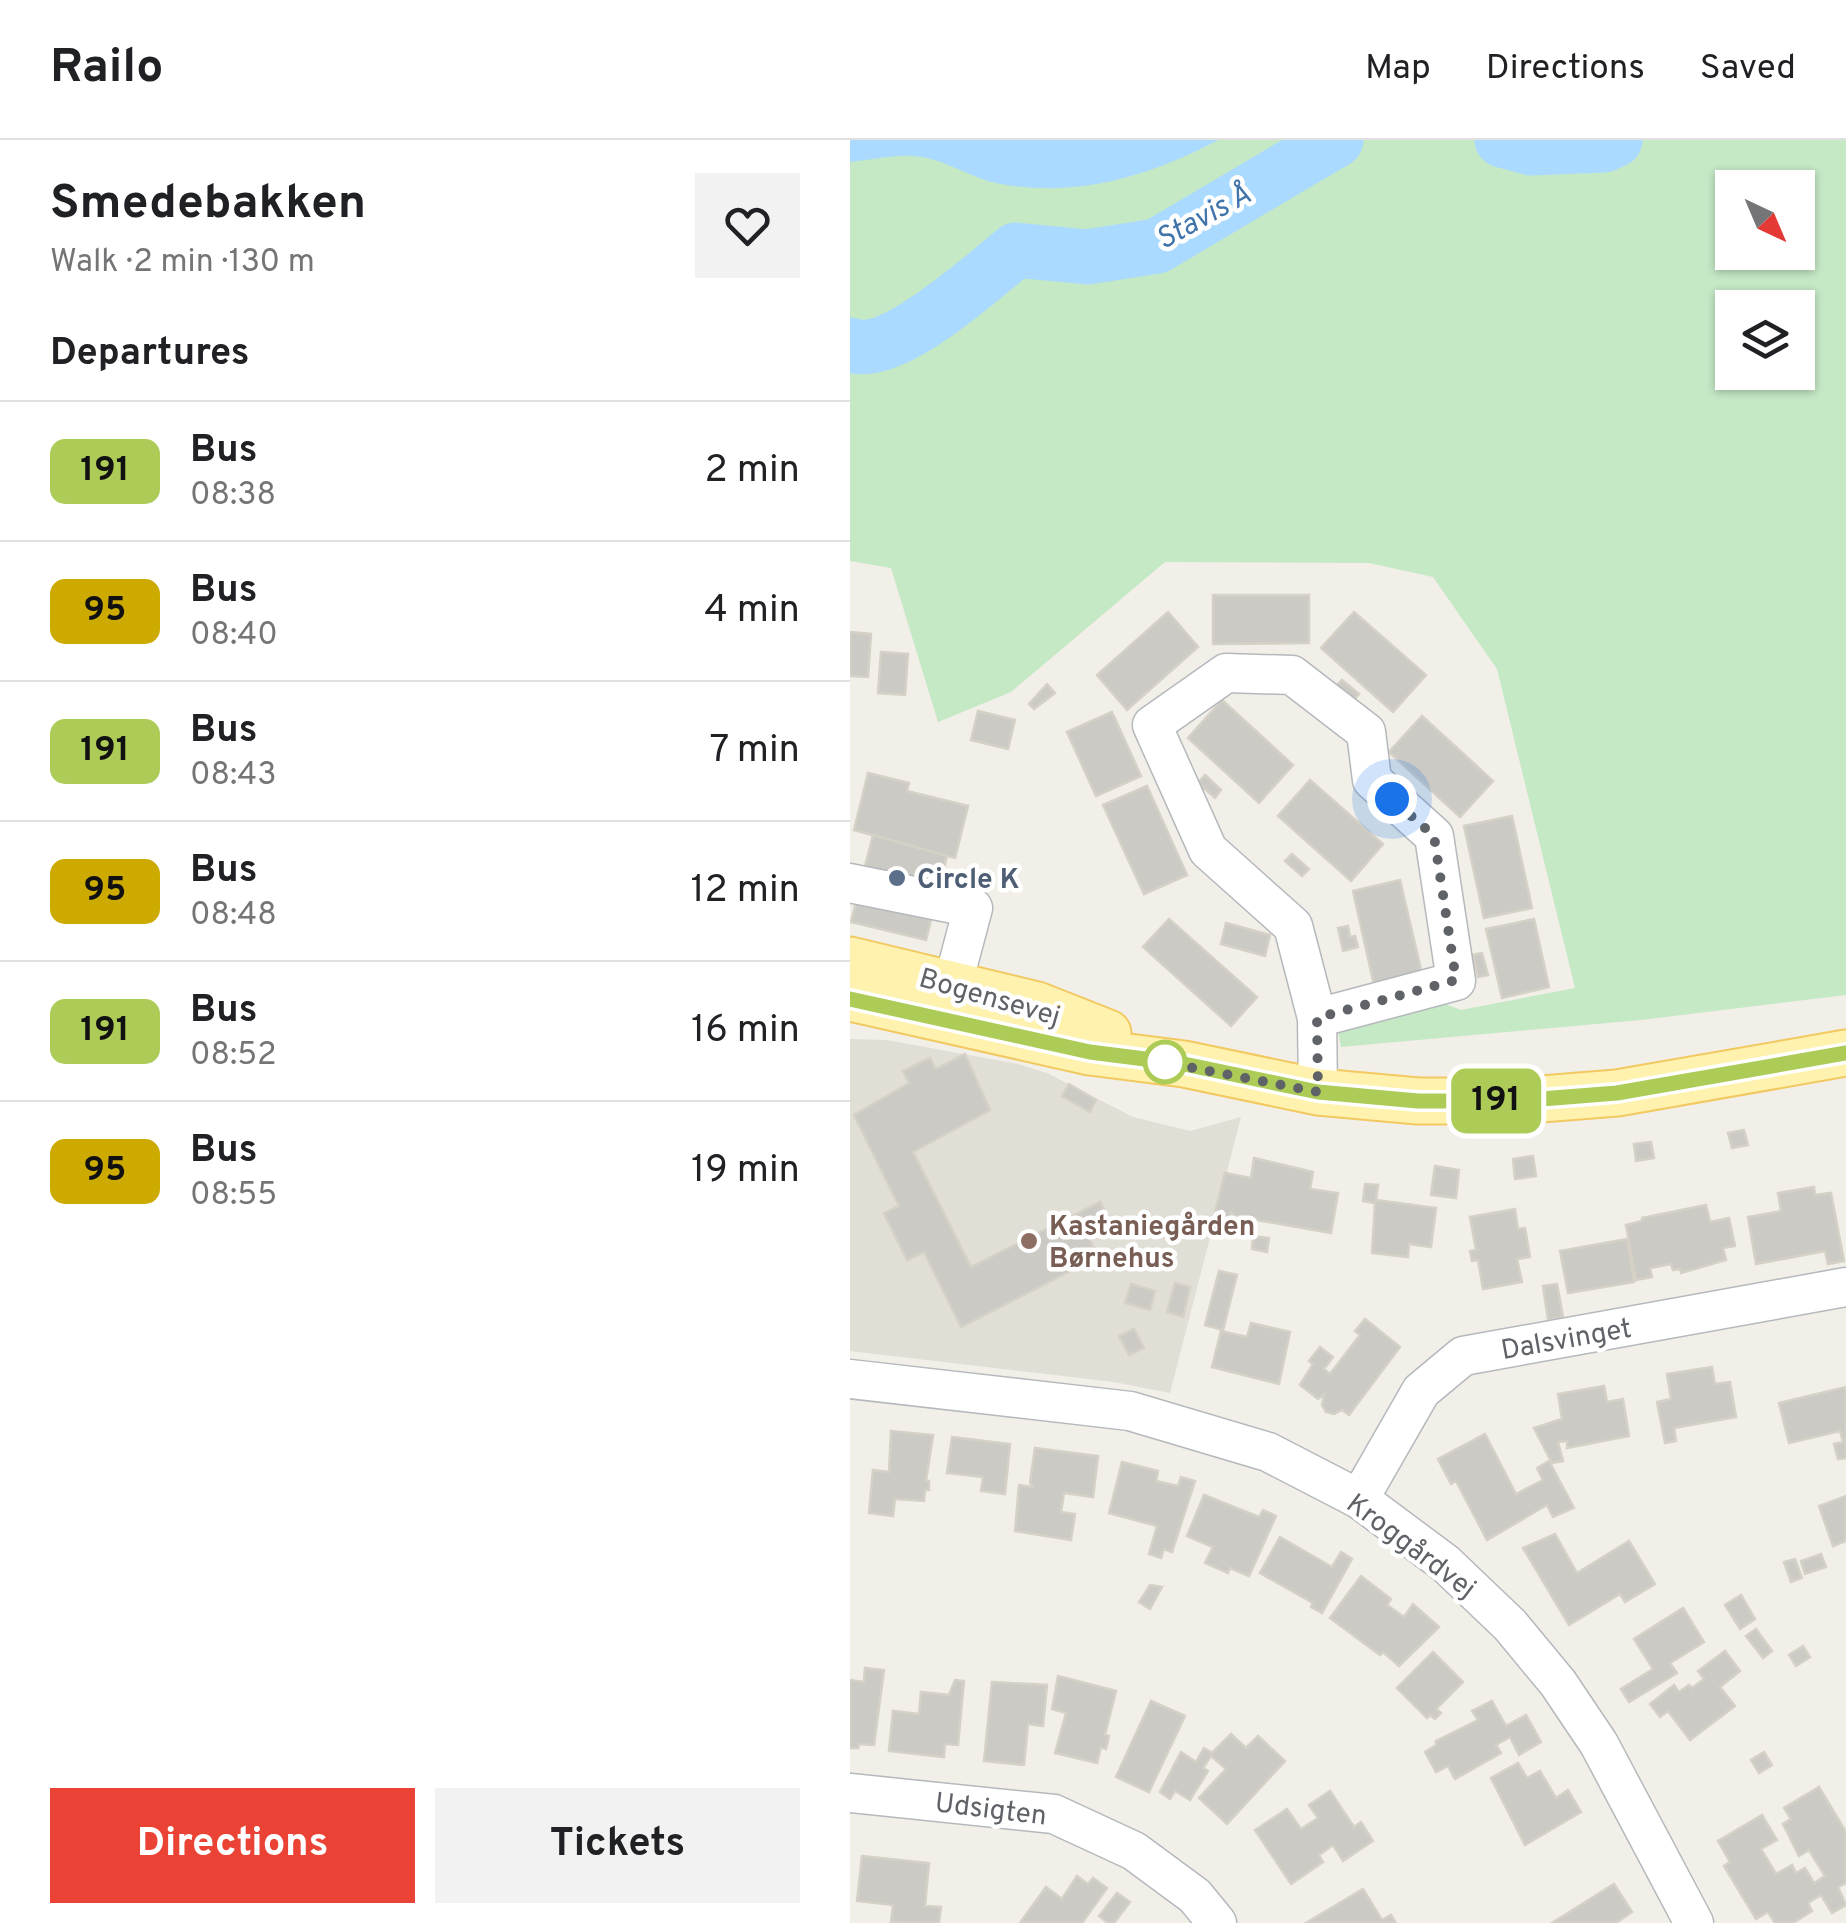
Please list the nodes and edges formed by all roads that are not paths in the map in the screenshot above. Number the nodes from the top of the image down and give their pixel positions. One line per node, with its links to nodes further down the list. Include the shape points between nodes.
1 (850, 884): 3 (street, via 973,908)
2 (850, 960): 3 (main road, Bogensevej)
3 (953, 983): 7 (main road, Bogensevej, via 1037,1005)
4 (850, 998): 7 (main road, Bogensevej, via 1090,1052)
5 (1317, 1018): 5 (street, via 1293,926 1208,850 1152,725 1226,673 1292,675 1366,732 1372,780 1434,836 1456,980); 8 (street)
6 (1846, 1052): 8 (main road, Bogensevej, via 1600,1094 1516,1101)
7 (1184, 1064): 8 (main road, Bogensevej)
8 (1318, 1092)
9 (1846, 1287): 11 (street, Dalsvinget, via 1463,1356 1422,1391)
10 (850, 1378): 11 (street, Kroggårdvej, via 1130,1412 1268,1452)
11 (1358, 1499): 14 (street, Kroggårdvej, via 1445,1562 1558,1684 1599,1744)
12 (850, 1793): 13 (street, Udsigten, via 1054,1814 1134,1850 1195,1896)
13 (1216, 1923)
14 (1694, 1923)

